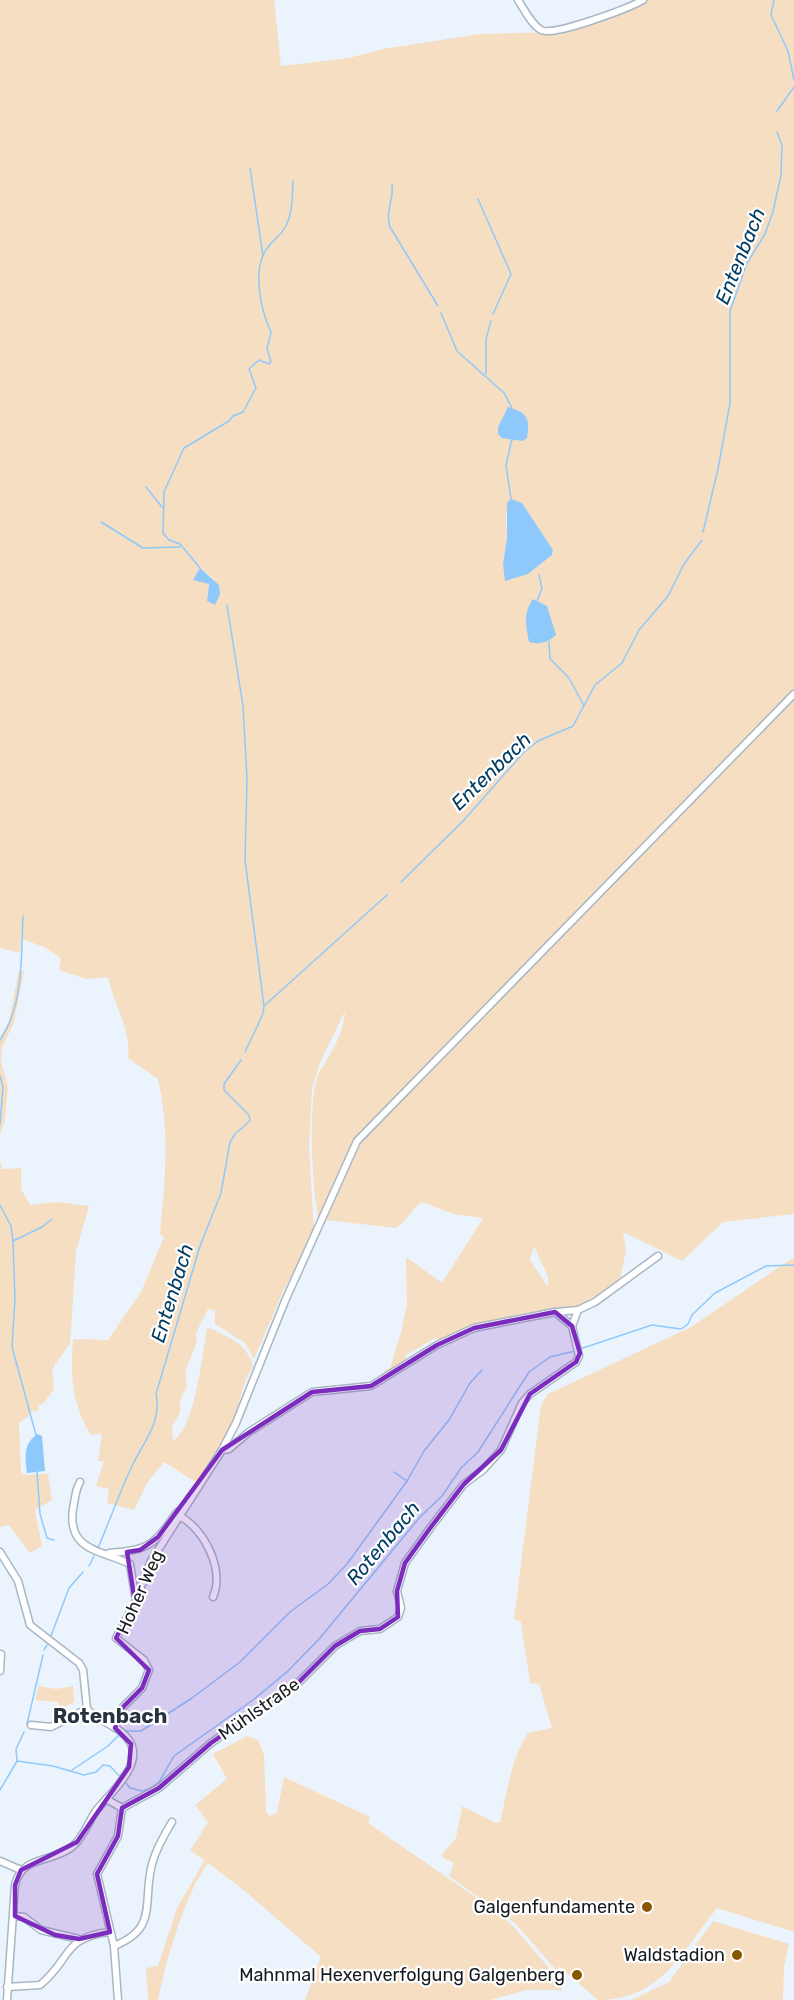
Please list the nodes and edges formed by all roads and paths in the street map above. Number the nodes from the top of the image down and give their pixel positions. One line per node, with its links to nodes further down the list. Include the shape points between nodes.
1 (518, 0): 2 (street, via 535,24 547,32 581,24)
2 (643, 0)
3 (794, 694): 8 (street, Hoher Weg, via 357,1141)
4 (658, 1256): 5 (street)
5 (578, 1310): 6 (street); 7 (street)
6 (555, 1312): 7 (street); 8 (street, via 474,1328 437,1345 371,1386 312,1392 229,1449)
7 (572, 1326): 24 (street, Mühlstraße, via 579,1350 576,1362 522,1403 501,1450 464,1484 405,1563 397,1591 401,1608 398,1617 381,1629 360,1631 335,1646 299,1682 211,1743 159,1788)
8 (222, 1449): 10 (street, Hoher Weg)
9 (80, 1482): 14 (street, via 72,1520 77,1536 88,1549)
10 (188, 1501): 11 (street, Hoher Weg); 13 (street, via 151,1544)
11 (179, 1516): 16 (street, via 188,1520 217,1566); 17 (street, Hoher Weg, via 150,1561)
12 (0, 1552): 20 (street, via 18,1581 30,1625 74,1657 83,1670)
13 (127, 1552): 14 (street); 15 (street)
14 (108, 1553): 15 (street)
15 (130, 1564): 17 (street)
16 (213, 1597)
17 (135, 1602): 22 (street, Hoher Weg, via 116,1638 144,1660 149,1674 142,1688 123,1707)
18 (2, 1654): 19 (street)
19 (0, 1671)
20 (87, 1709): 21 (street, via 51,1727); 22 (street)
21 (31, 1725)
22 (120, 1731): 23 (street, via 131,1744 133,1754 122,1780)
23 (106, 1799): 24 (street); 27 (street, via 70,1848)
24 (123, 1808): 29 (street, via 118,1836 97,1874)
25 (171, 1822): 31 (street, via 151,1866 141,1929 132,1939)
26 (0, 1861): 27 (street)
27 (21, 1869): 28 (street, via 15,1885)
28 (15, 1916): 30 (street, via 24,1917 41,1930); 32 (street)
29 (111, 1932): 30 (street); 31 (street)
30 (79, 1939): 32 (street, via 40,1985)
31 (114, 1946): 34 (street)
32 (7, 1987): 33 (street)
33 (7, 2000)
34 (118, 2000)

